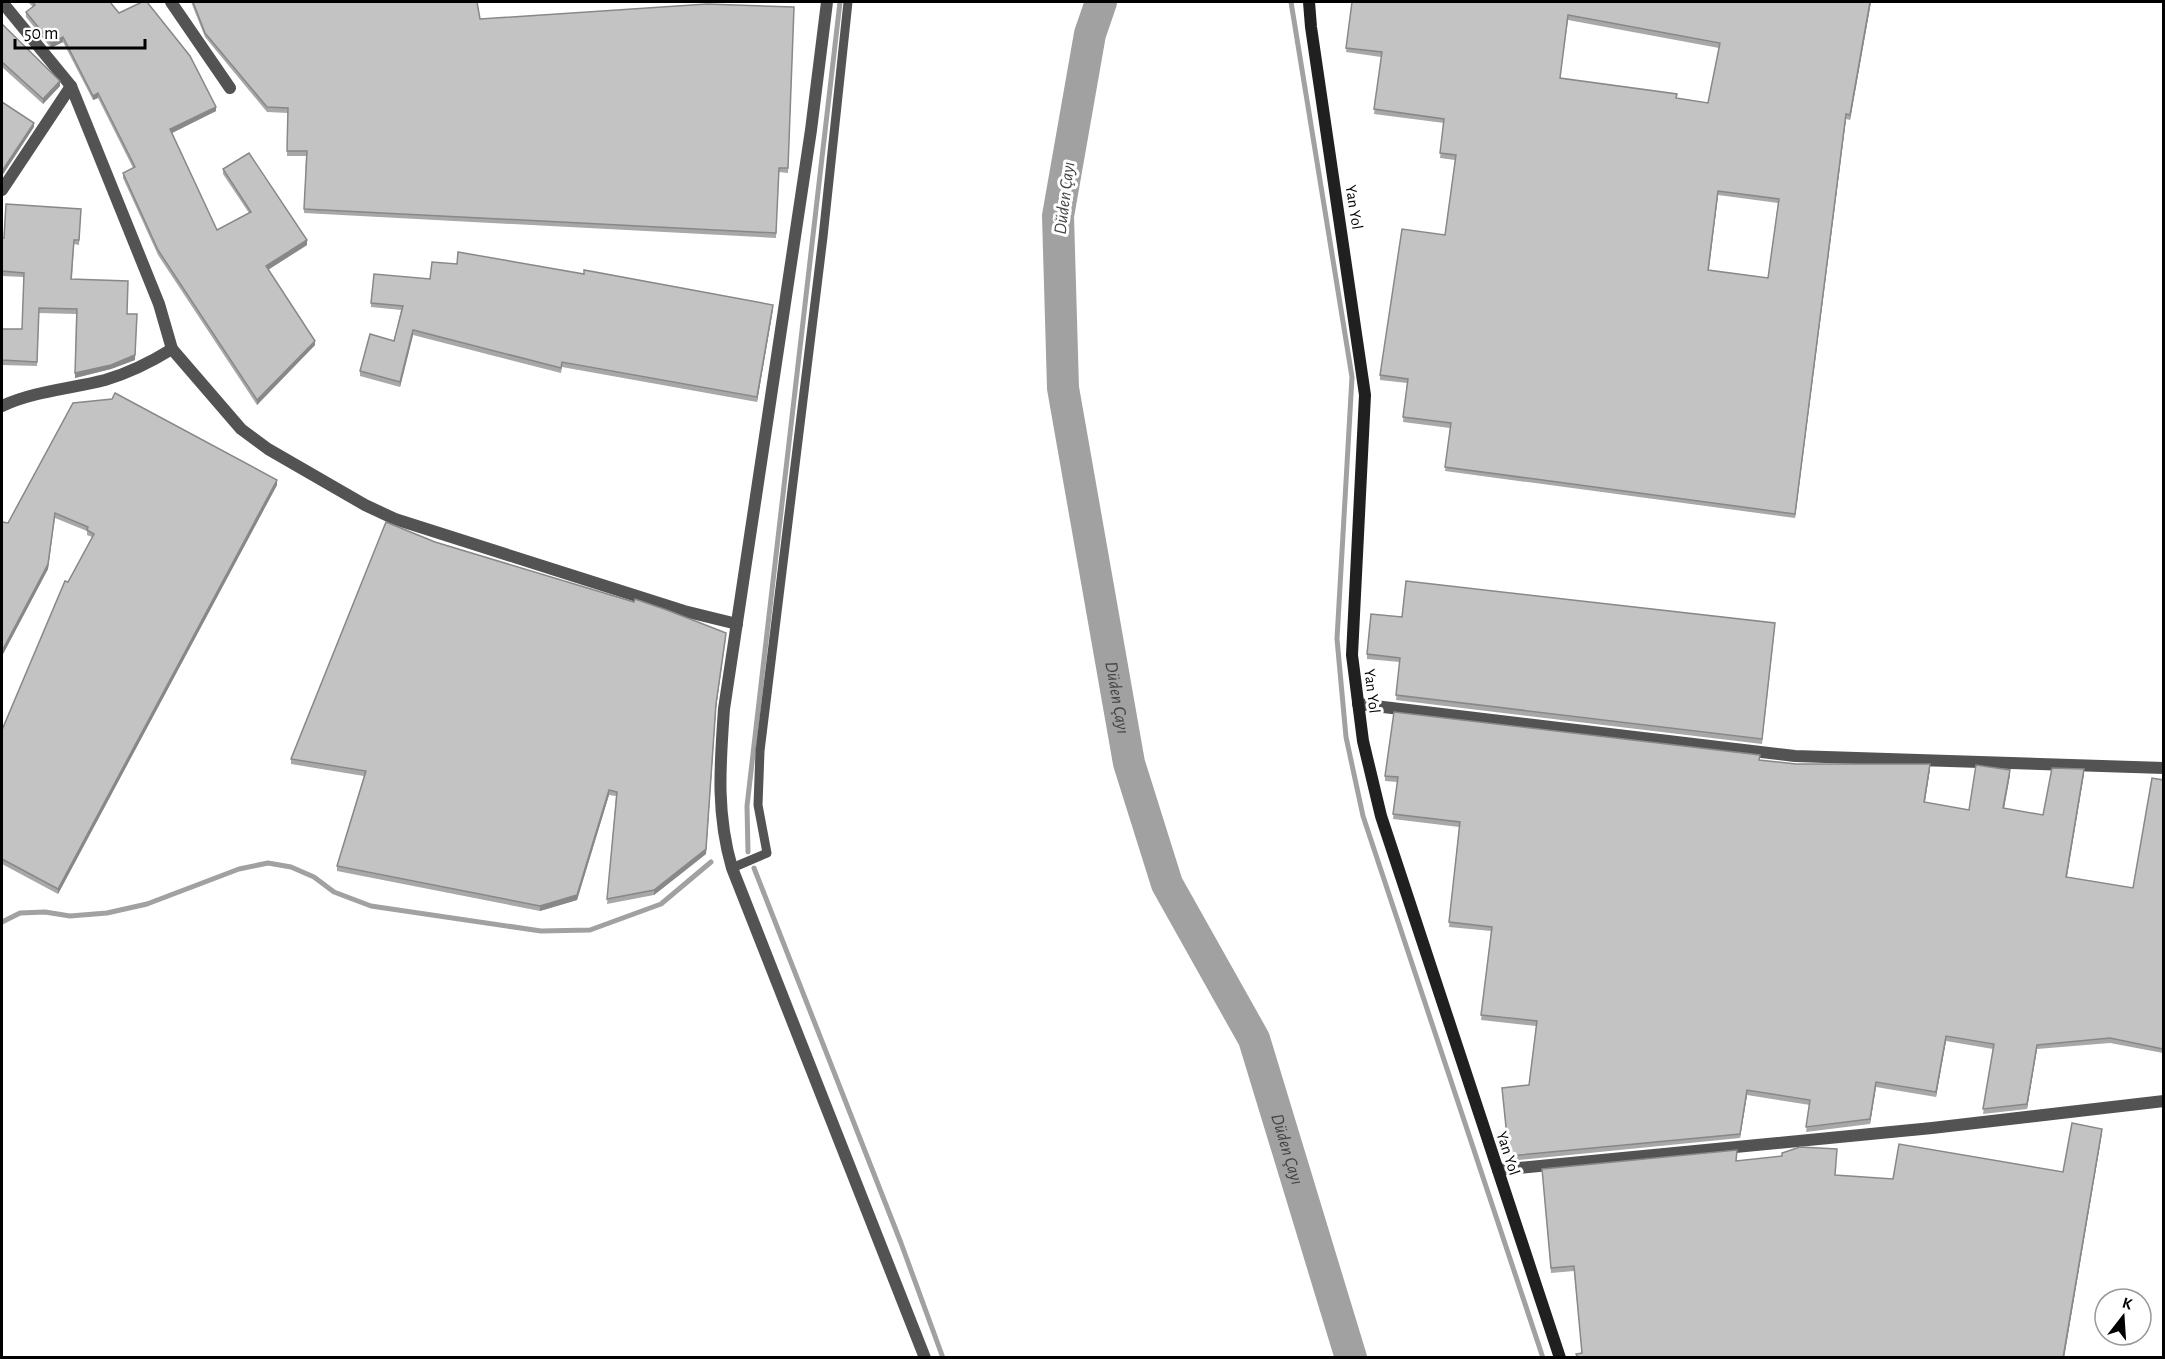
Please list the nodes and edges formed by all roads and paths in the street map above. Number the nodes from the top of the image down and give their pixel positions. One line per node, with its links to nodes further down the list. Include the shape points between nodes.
1 (2, 2): 6 (street)
2 (171, 2): 7 (street)
3 (826, 2): 11 (street, via 811,130)
4 (848, 2): 14 (lane, via 824,237 760,751 758,805 767,853)
5 (1310, 2): 12 (street, Yan Yol, via 1365,395 1352,655)
6 (71, 86): 8 (street); 9 (street, via 159,304)
7 (230, 88)
8 (2, 190)
9 (172, 349): 10 (street, via 123,374); 11 (street, via 241,429 365,505 395,519 684,611)
10 (2, 406)
11 (737, 624): 14 (street, via 724,709 719,790 723,838)
12 (1358, 704): 13 (street, via 1795,756); 16 (street, Yan Yol, via 1380,816)
13 (2163, 768)
14 (732, 868): 17 (street)
15 (2163, 1101): 16 (street)
16 (1498, 1170): 18 (street, Yan Yol)
17 (926, 1358)
18 (1560, 1358)

